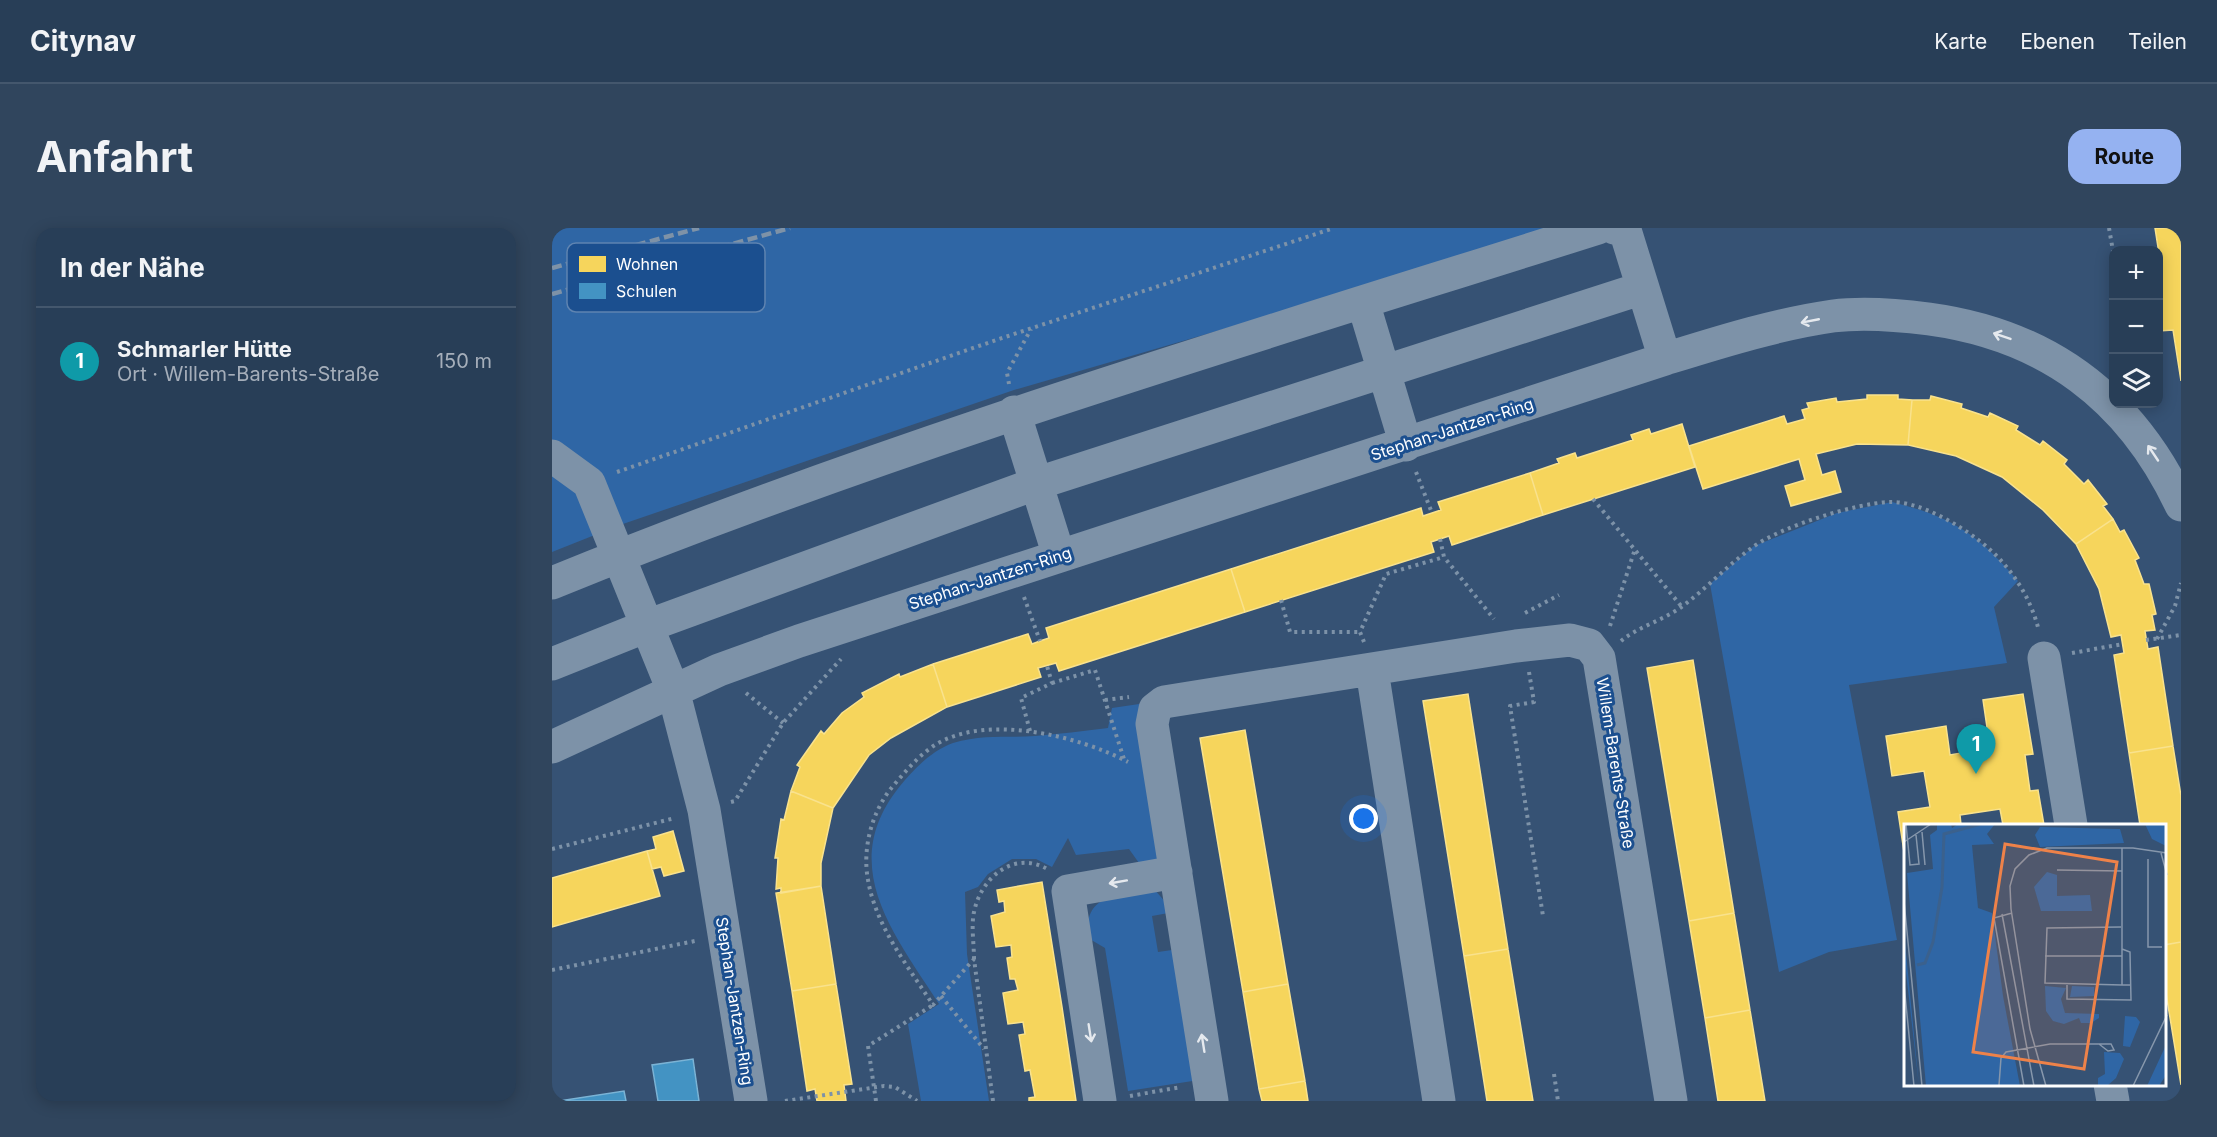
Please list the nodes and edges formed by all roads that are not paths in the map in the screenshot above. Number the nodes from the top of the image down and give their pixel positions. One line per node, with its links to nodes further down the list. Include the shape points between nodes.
1 (1598, 228): 4 (street)
2 (1614, 228): 3 (street, via 1625,230)
3 (1643, 288): 5 (street); 6 (street)
4 (1363, 302): 6 (street); 7 (street)
5 (1678, 355): 8 (street, Stephan-Jantzen-Ring); 11 (street, Stephan-Jantzen-Ring, one-way to 5, via 2152,451 2087,382 2041,352 2002,335 1959,323 1910,316 1833,316)
6 (1383, 373): 8 (street); 10 (street)
7 (1014, 412): 10 (street); 12 (street)
8 (1406, 445): 13 (street, Stephan-Jantzen-Ring)
9 (552, 456): 12 (street, via 589,483)
10 (1035, 484): 13 (street); 15 (street)
11 (2181, 504)
12 (619, 556): 14 (street); 15 (street)
13 (1059, 556): 19 (street, Stephan-Jantzen-Ring, via 799,640)
14 (552, 583)
15 (647, 626): 17 (street); 19 (street)
16 (2044, 658): 21 (street)
17 (552, 663)
18 (1372, 670): 22 (street, Willem-Barents-Straße, via 1164,702 1155,709 1152,724); 27 (street); 28 (street, Willem-Barents-Straße, via 1518,631 1589,645 1599,658)
19 (673, 690): 20 (street, Stephan-Jantzen-Ring); 25 (street, Stephan-Jantzen-Ring, via 704,810)
20 (552, 747)
21 (2071, 824)
22 (1176, 872): 24 (street, Willem-Barents-Straße, one-way to 22); 26 (street, one-way to 26, via 1068,891)
23 (2110, 1086): 29 (street)
24 (1210, 1091)
25 (751, 1101)
26 (1100, 1101)
27 (1439, 1101)
28 (1671, 1101)
29 (2113, 1101)

